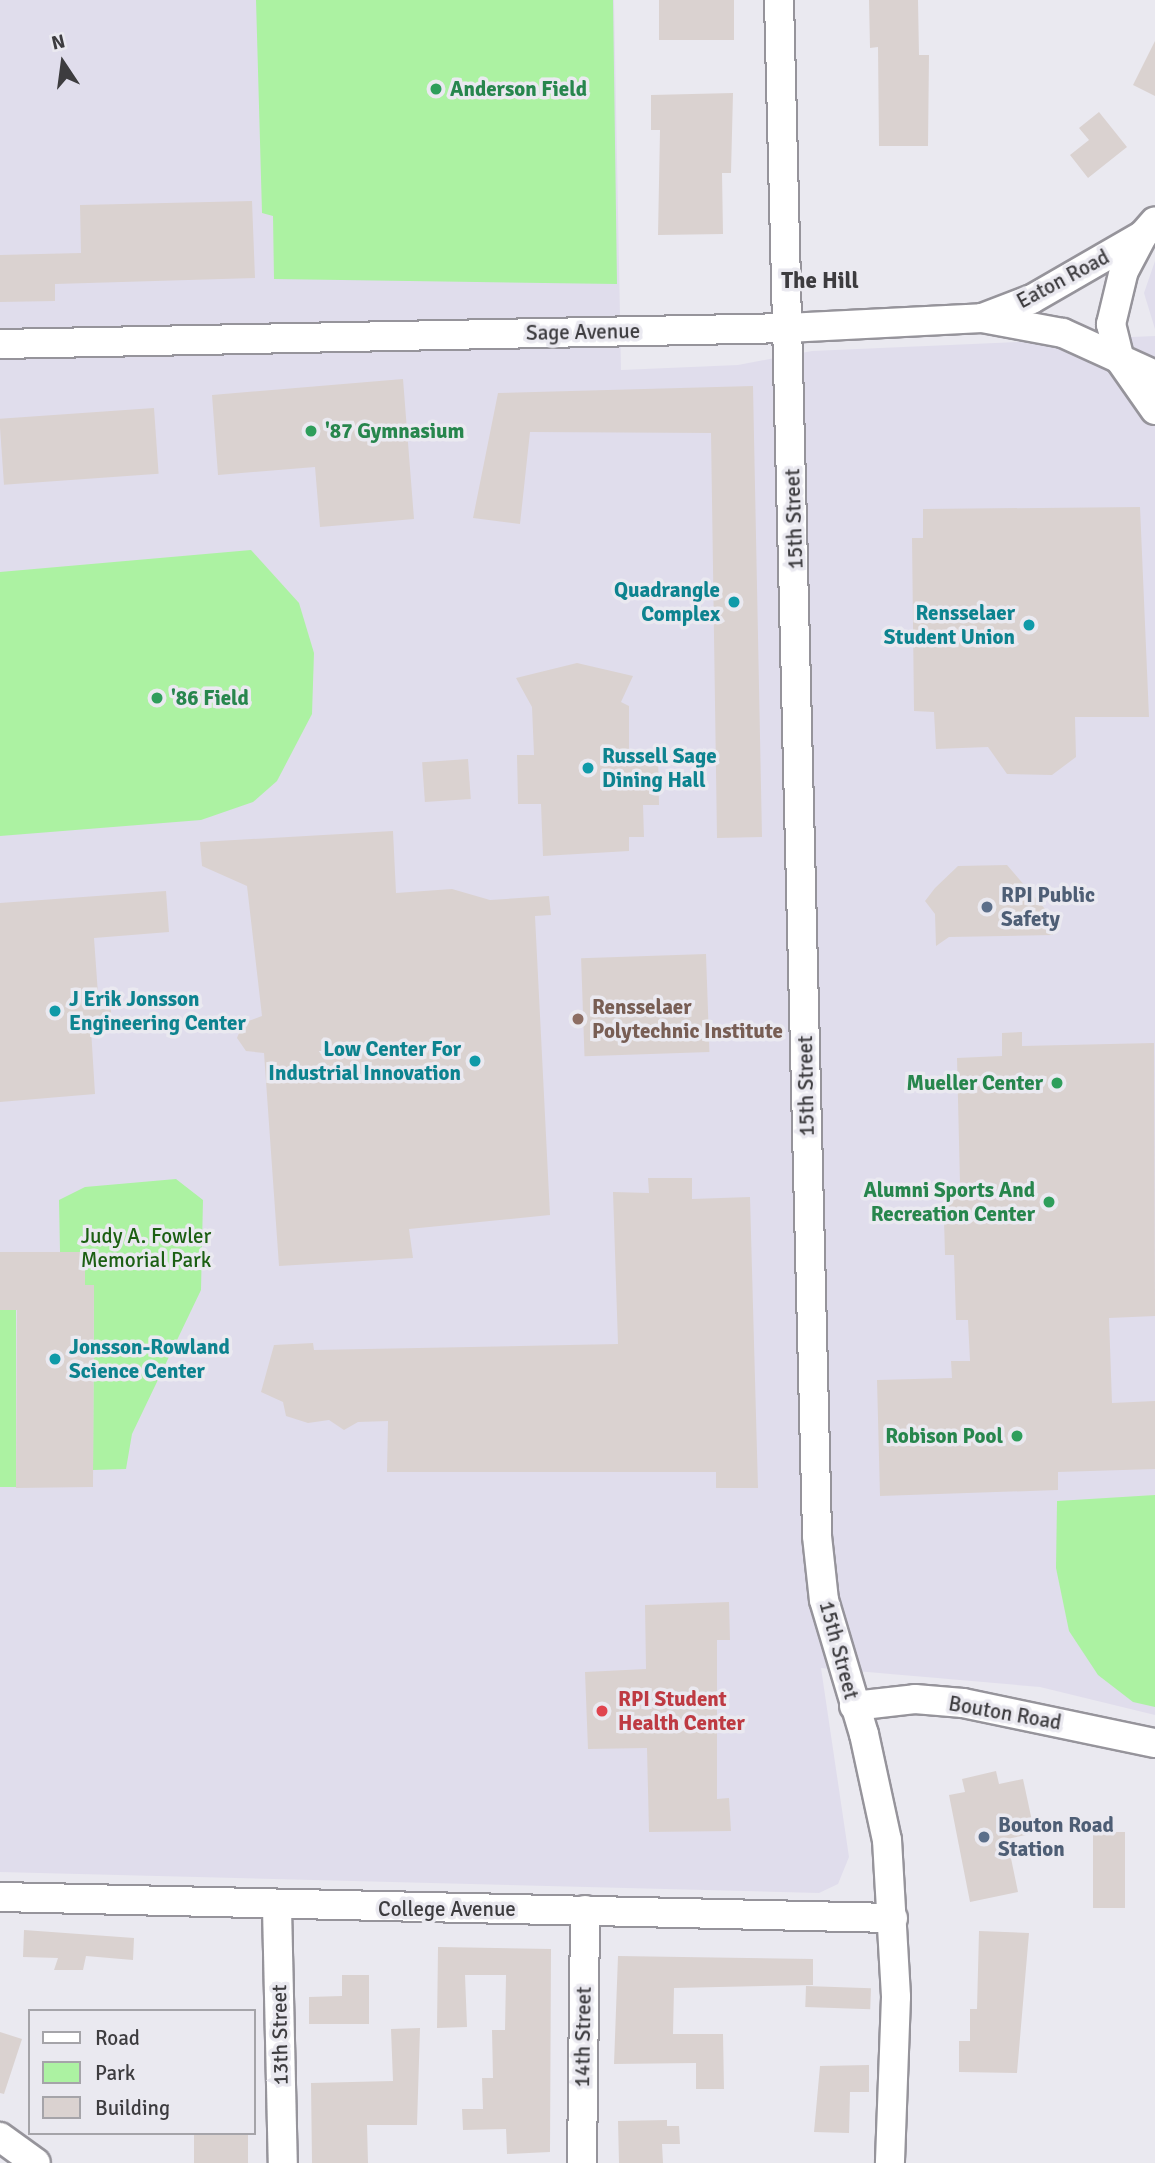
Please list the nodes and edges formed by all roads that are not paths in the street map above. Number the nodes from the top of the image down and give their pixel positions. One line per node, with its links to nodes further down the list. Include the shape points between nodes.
1 (779, 0): 4 (street, 15th Street)
2 (1149, 228): 3 (street, Eaton Road, via 1032,299); 6 (street, Eaton Road, via 1124,270 1111,324)
3 (982, 318): 4 (street, Sage Avenue); 6 (street, Sage Avenue, via 1063,333)
4 (787, 328): 5 (street, Sage Avenue); 9 (street, 15th Street, via 817,1536 824,1600)
5 (0, 344)
6 (1120, 360): 7 (street, Sage Avenue); 8 (street)
7 (1155, 375)
8 (1155, 410)
9 (854, 1706): 10 (street, Bouton Road, via 915,1699 963,1703); 14 (street, 15th Street, via 878,1787)
10 (1155, 1743)
11 (0, 1897): 12 (street, College Avenue)
12 (277, 1908): 13 (street, College Avenue); 17 (street, 13th Street)
13 (584, 1910): 14 (street, College Avenue); 18 (street, 14th Street)
14 (893, 1917): 19 (street, 15th Street)
15 (0, 2137): 16 (street)
16 (36, 2163)
17 (283, 2163)
18 (582, 2163)
19 (890, 2163)

